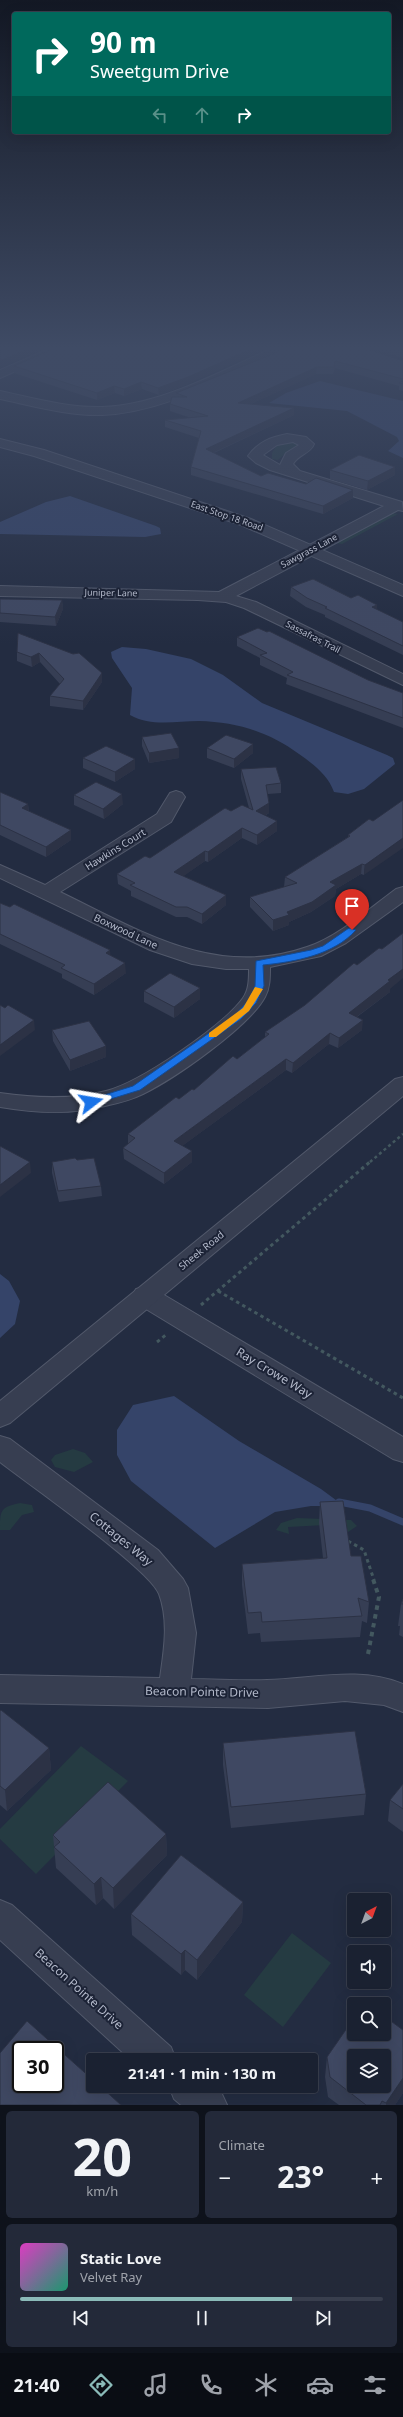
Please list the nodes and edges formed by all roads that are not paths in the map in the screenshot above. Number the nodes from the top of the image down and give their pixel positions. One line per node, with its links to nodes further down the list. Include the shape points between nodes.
1 (18, 447): 4 (street, East Stop 18 Road, via 246,522)
2 (294, 474): 3 (street)
3 (401, 509): 4 (street, Sawgrass Lane); 5 (street, Sawgrass Lane)
4 (311, 550): 5 (street, East Stop 18 Road); 8 (street, Sawgrass Lane)
5 (327, 557): 7 (street, East Stop 18 Road); 9 (street, Sawgrass Lane)
6 (0, 591): 8 (street, Juniper Lane)
7 (403, 591)
8 (222, 597): 9 (street, Sassafras Trail)
9 (242, 602): 10 (street, Sassafras Trail)
10 (403, 680)
11 (176, 797): 13 (street, Hawkins Court, via 164,818)
12 (0, 871): 13 (street, Boxwood Lane)
13 (46, 893): 15 (street, Boxwood Lane, via 173,952 208,961)
14 (403, 893): 15 (street, Boxwood Lane, via 326,947 300,957)
15 (259, 963): 17 (street, via 260,986 246,1010 137,1088 76,1104 31,1104)
16 (403, 1084): 18 (street, Sheek Road)
17 (0, 1100)
18 (145, 1296): 19 (street, Sheek Road); 21 (street, Ray Crowe Way)
19 (0, 1416)
20 (0, 1447): 23 (street, Cottages Way, via 148,1559 173,1588 181,1633)
21 (403, 1451)
22 (0, 1689): 23 (street, Beacon Pointe Drive)
23 (174, 1691): 24 (street, Beacon Pointe Drive, via 268,1694 345,1687 386,1691)
24 (403, 1698)
25 (0, 1918): 26 (street, Beacon Pointe Drive)
26 (150, 2053)
27 (195, 2093): 28 (street)
28 (208, 2105)

